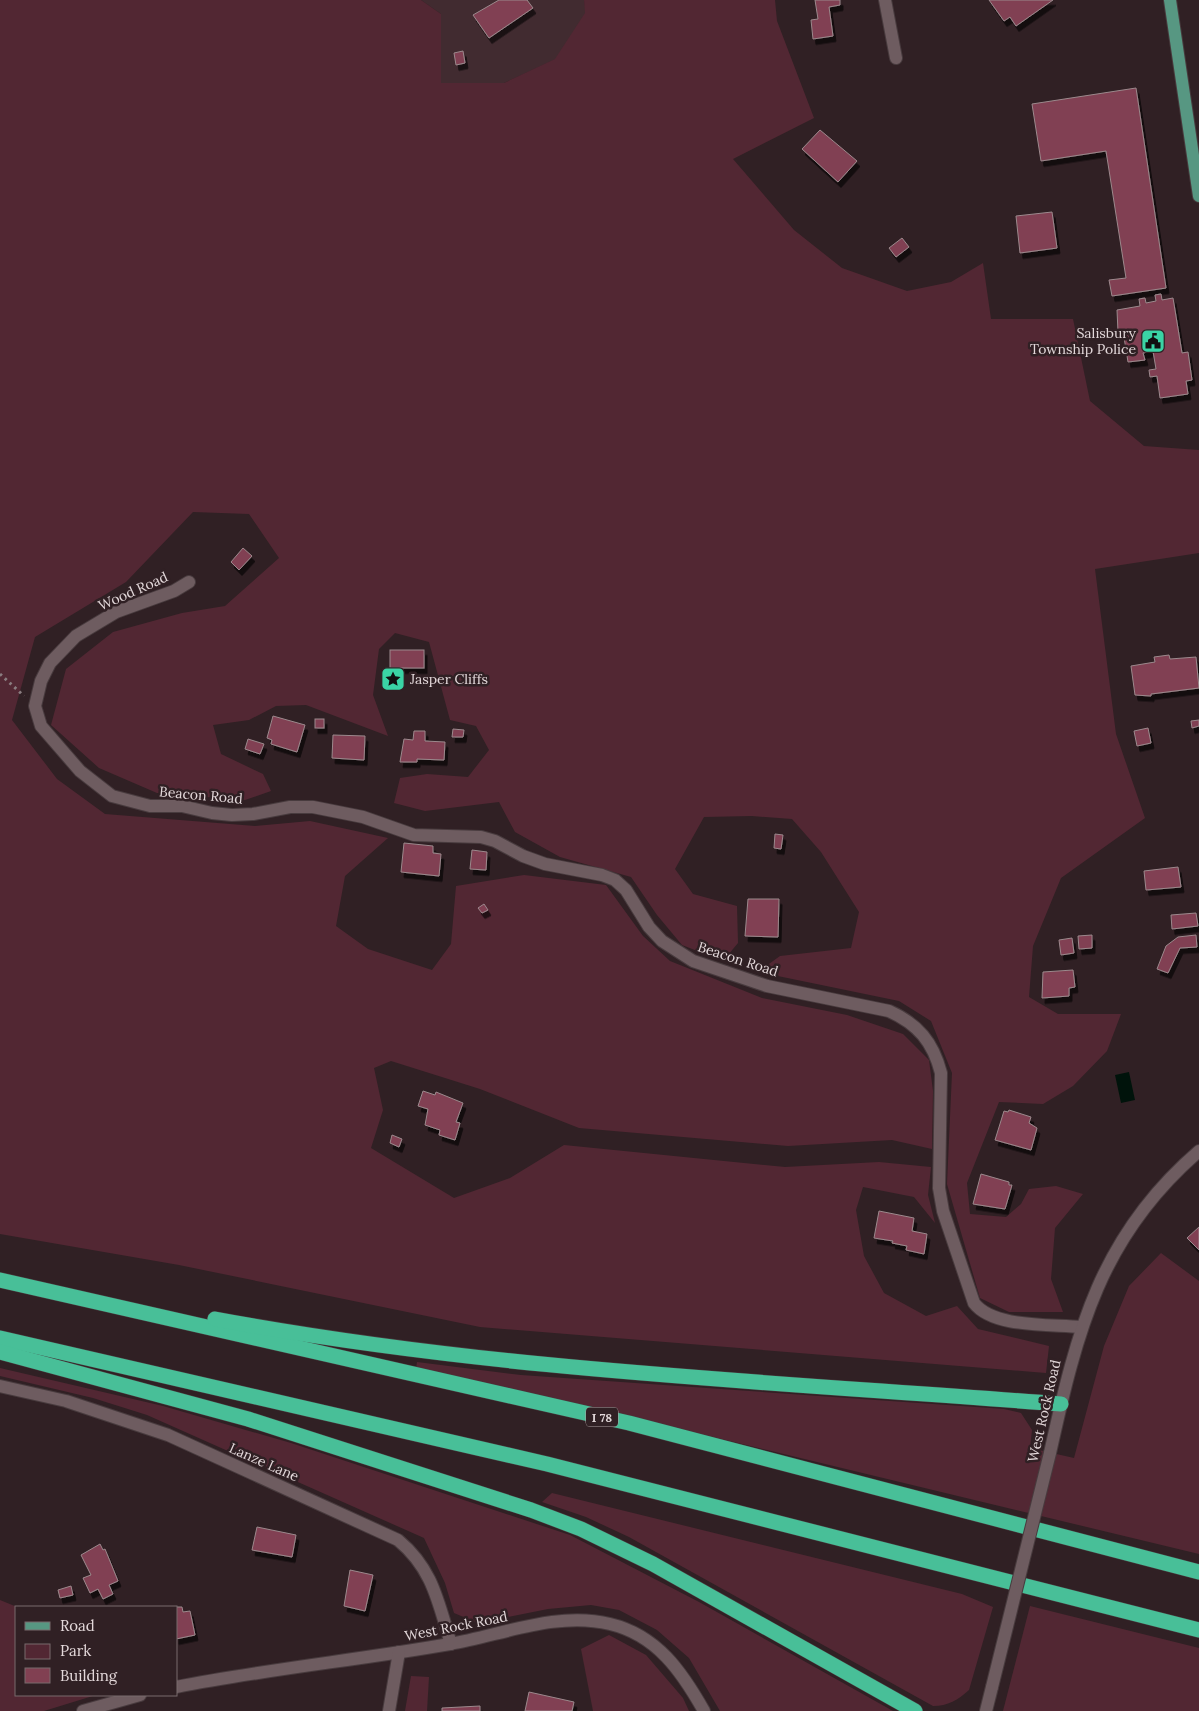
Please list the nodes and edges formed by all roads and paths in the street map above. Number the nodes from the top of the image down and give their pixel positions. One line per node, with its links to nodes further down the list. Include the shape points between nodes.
1 (885, 0): 3 (street)
2 (1170, 0): 4 (main road)
3 (896, 58)
4 (1199, 196)
5 (189, 582): 7 (street, Wood Road, via 174,591 116,612 76,636 50,663 41,681)
6 (0, 674): 7 (path)
7 (35, 706): 11 (street, Beacon Road, via 41,726 80,771 112,796 150,806 182,806 232,815 313,807 363,817 414,835 481,837 545,864 615,880 626,890 649,927 662,941 693,961 767,986 889,1011 905,1018 928,1040 939,1064 939,1188 943,1211 974,1303 980,1311 999,1319)
8 (1199, 1151): 11 (street, West Rock Road, via 1142,1210 1098,1284)
9 (0, 1272): 15 (highway, via 284,1332 458,1356)
10 (0, 1280): 16 (highway, I 78, via 629,1423)
11 (1081, 1327): 15 (street, West Rock Road)
12 (0, 1338): 17 (highway, via 547,1464)
13 (0, 1352): 25 (highway, via 248,1419 581,1529 653,1564)
14 (0, 1386): 18 (street, Lanze Lane, via 66,1401 168,1436 398,1540 412,1552 432,1581)
15 (1061, 1404): 26 (street, West Rock Road, bridge)
16 (1199, 1572)
17 (1199, 1630)
18 (451, 1644): 19 (street, West Rock Road); 24 (street, West Rock Road, via 549,1622 580,1620 611,1624 652,1643 669,1657 686,1678)
19 (400, 1652): 20 (street, West Rock Road); 23 (street)
20 (178, 1687)
21 (136, 1696): 22 (street)
22 (83, 1711)
23 (388, 1711)
24 (704, 1711)
25 (914, 1711)
26 (986, 1711)

